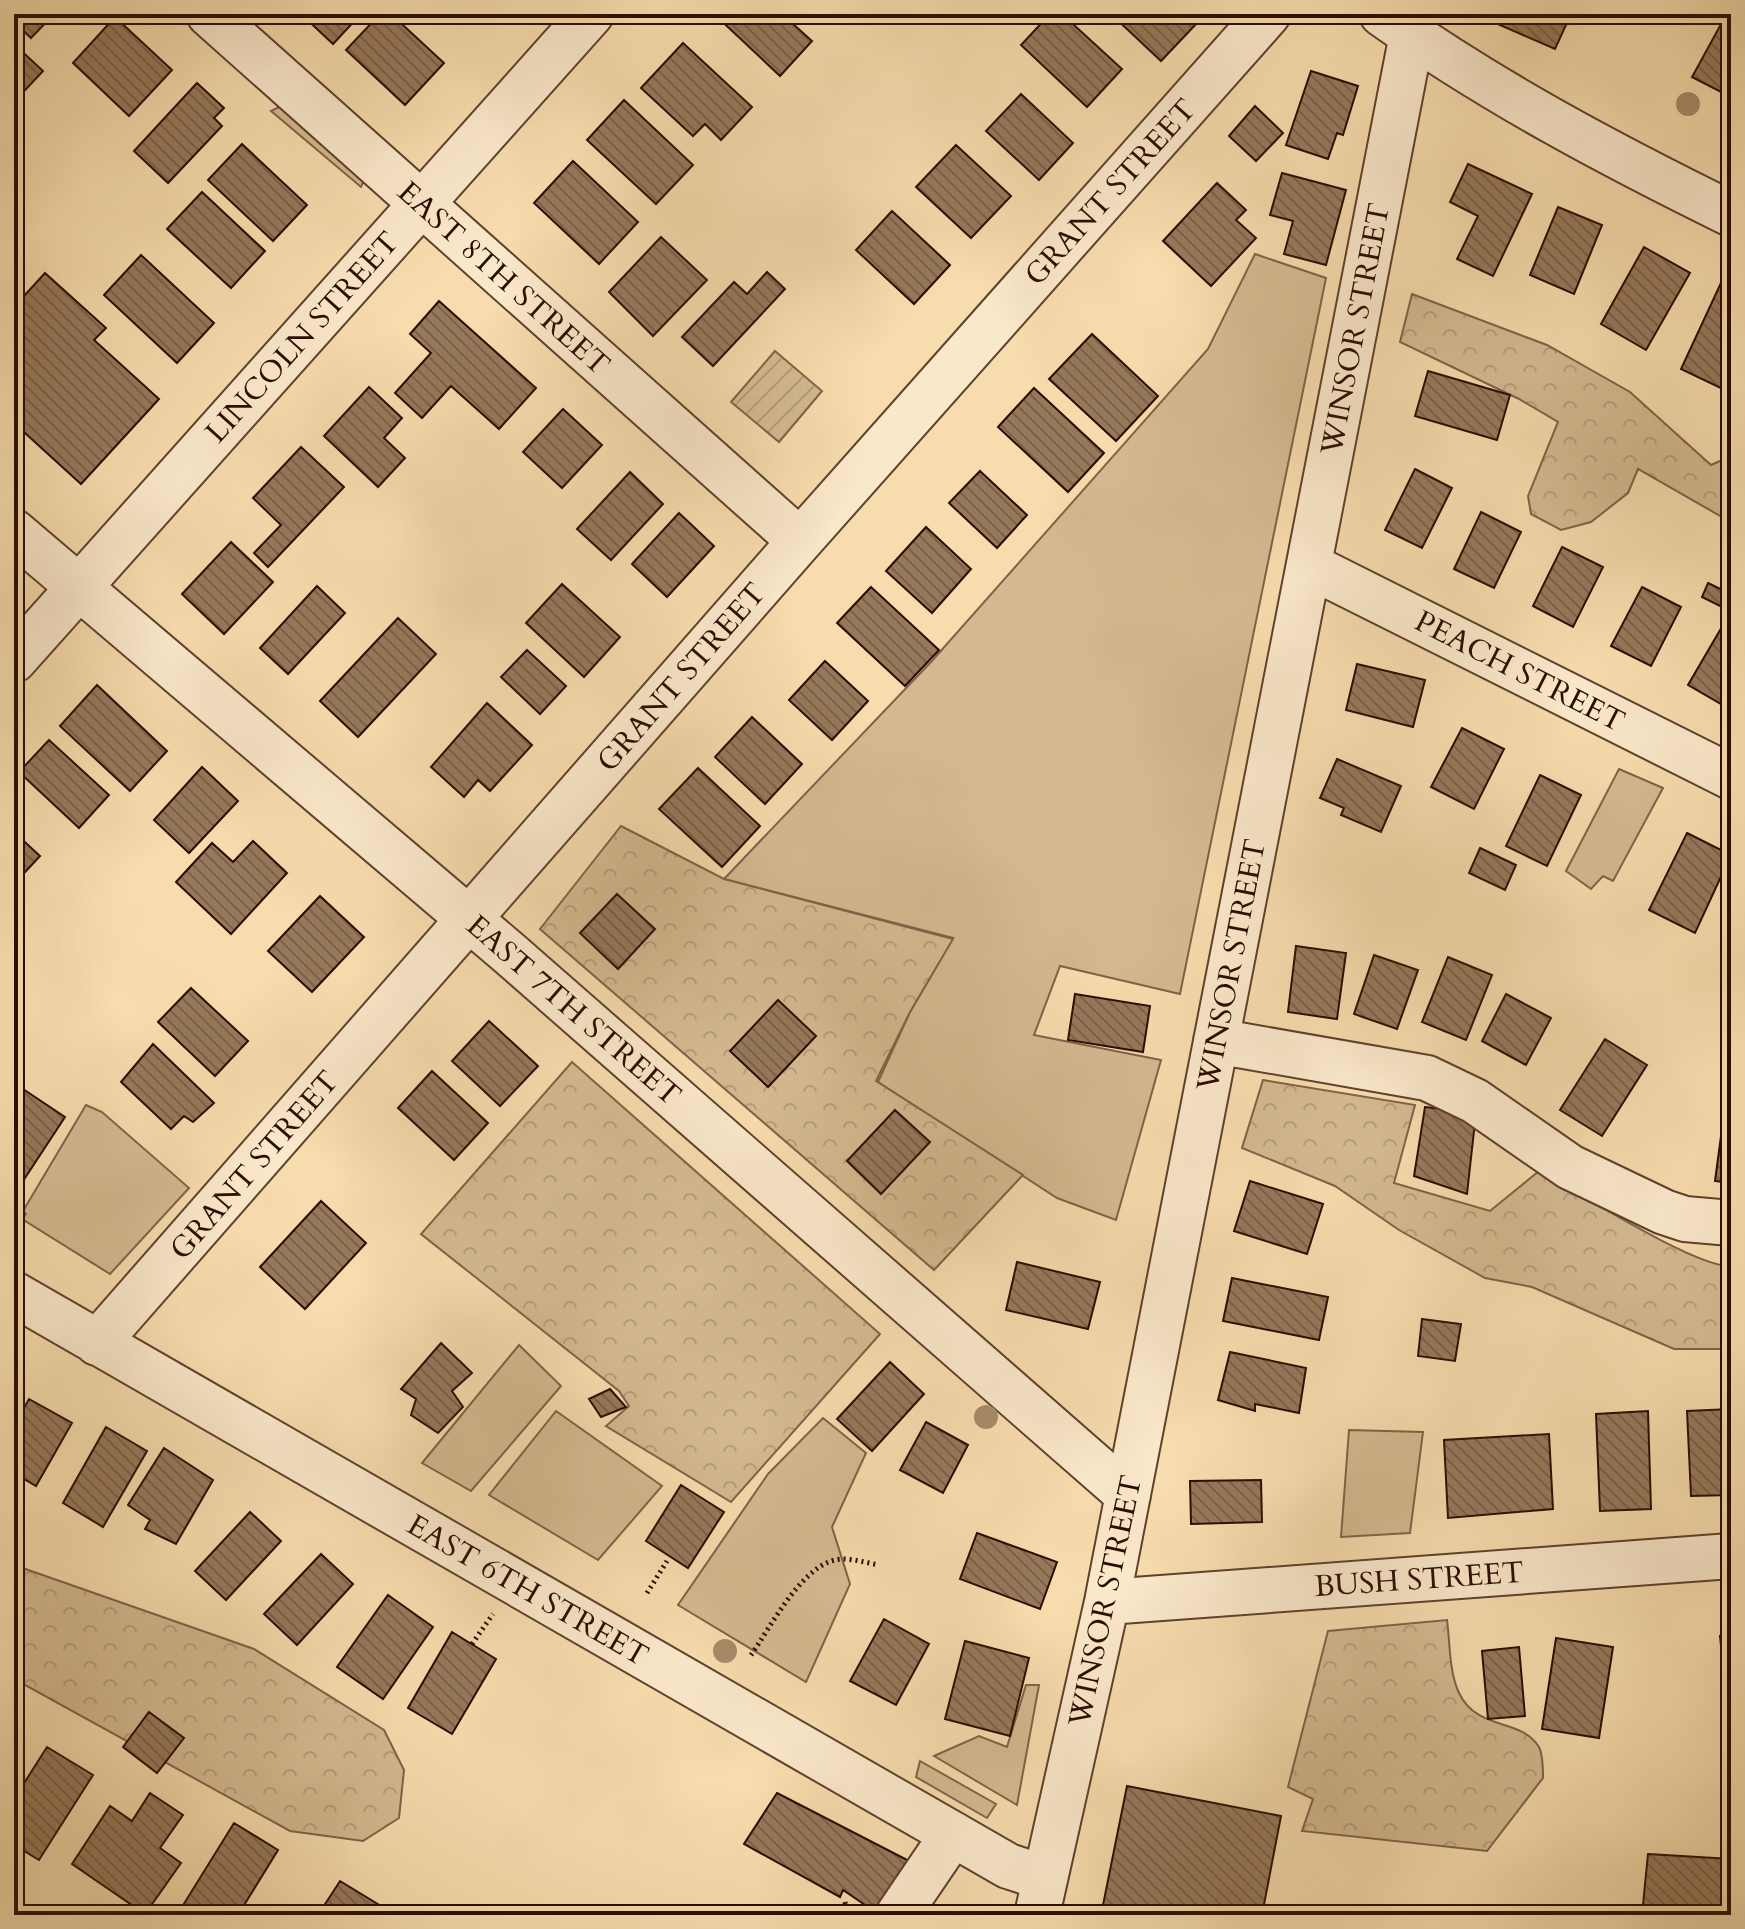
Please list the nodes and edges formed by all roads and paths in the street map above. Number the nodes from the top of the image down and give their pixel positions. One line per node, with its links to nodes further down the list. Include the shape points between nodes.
1 (209, 14): 5 (street, EAST 8TH STREET)
2 (591, 14): 5 (street, LINCOLN STREET)
3 (1268, 14): 8 (street, GRANT STREET)
4 (1403, 21): 6 (street, via 1535,111); 9 (street, WINSOR STREET)
5 (421, 204): 8 (street, EAST 8TH STREET); 10 (street, LINCOLN STREET)
6 (1731, 214)
7 (14, 532): 10 (street, EAST 7TH STREET)
8 (800, 541): 13 (street, GRANT STREET)
9 (1310, 566): 12 (street, PEACH STREET); 14 (street, WINSOR STREET)
10 (78, 588): 11 (street, LINCOLN STREET); 13 (street, EAST 7TH STREET)
11 (14, 660)
12 (1731, 777)
13 (471, 920): 17 (street, GRANT STREET); 18 (street, EAST 7TH STREET)
14 (1216, 1041): 15 (street, via 1427,1078 1464,1094 1534,1145 1597,1180 1685,1219); 18 (street, WINSOR STREET)
15 (1731, 1223)
16 (14, 1294): 17 (street, EAST 6TH STREET)
17 (97, 1343): 27 (street, EAST 6TH STREET)
18 (1128, 1495): 23 (street, WINSOR STREET)
19 (1731, 1556): 23 (street, BUSH STREET)
20 (667, 1561): 22 (path)
21 (879, 1565): 26 (path, via 840,1559 818,1569 800,1583)
22 (647, 1593)
23 (1107, 1602): 28 (street, WINSOR STREET)
24 (496, 1609): 25 (path)
25 (472, 1644)
26 (751, 1655)
27 (953, 1834): 28 (street, EAST 6TH STREET, via 1008,1866); 31 (street)
28 (1041, 1896)
29 (845, 1902): 30 (path)
30 (847, 1915)
31 (898, 1915)

